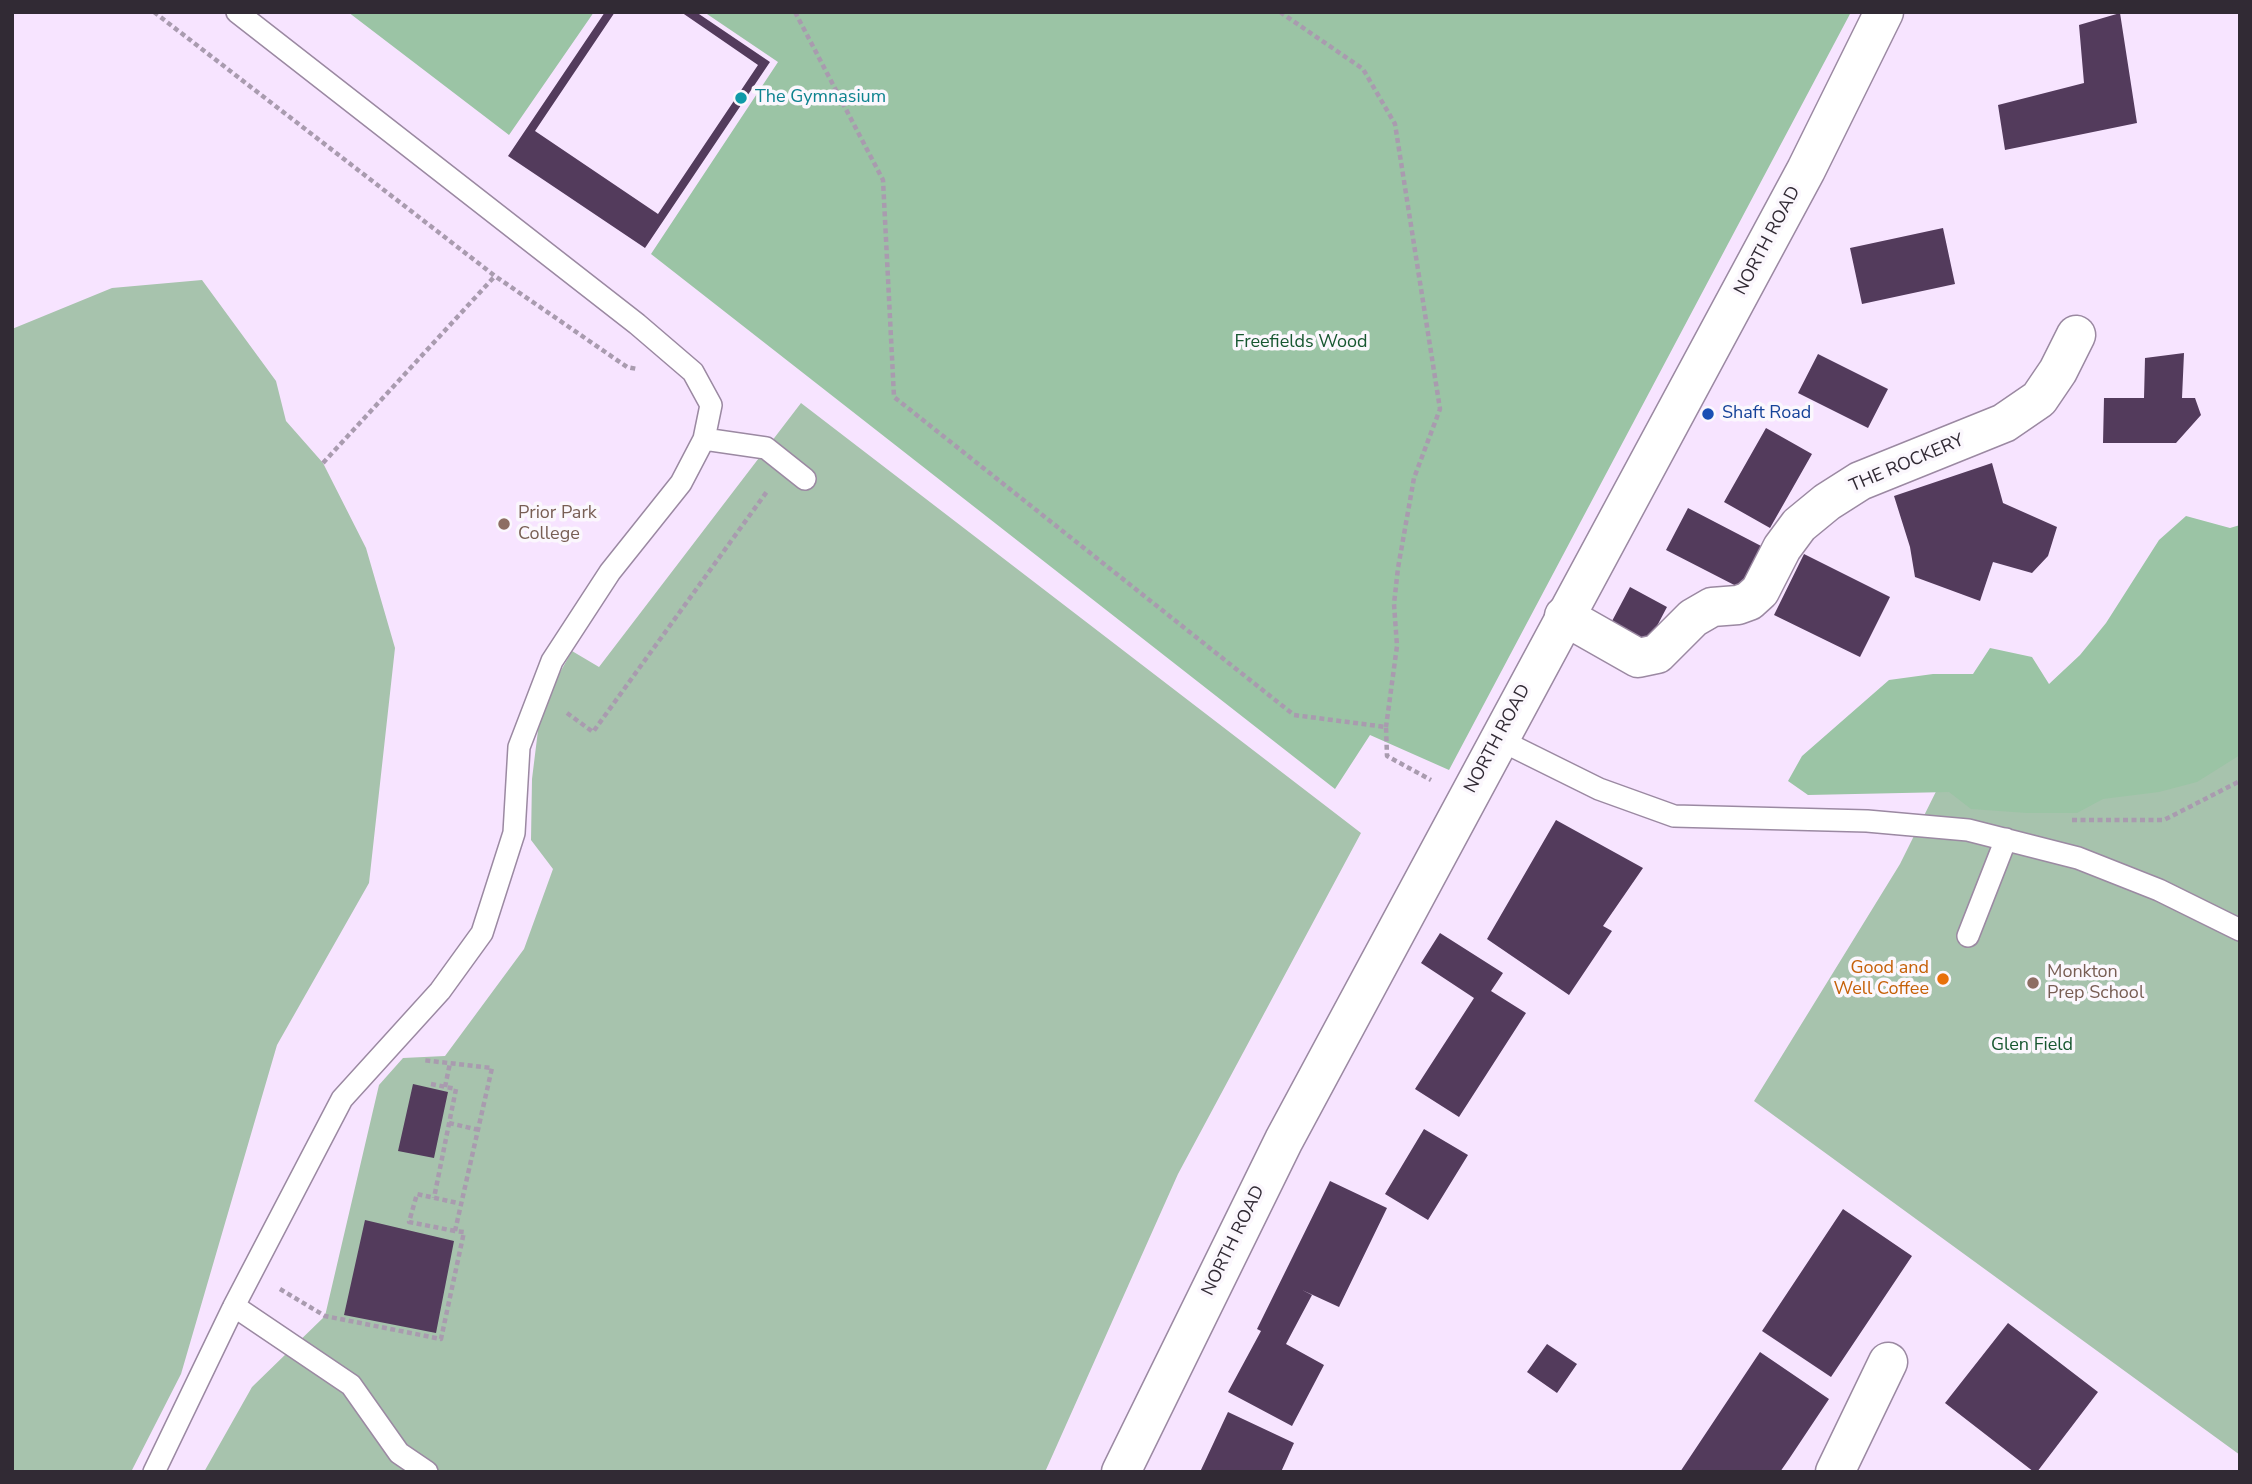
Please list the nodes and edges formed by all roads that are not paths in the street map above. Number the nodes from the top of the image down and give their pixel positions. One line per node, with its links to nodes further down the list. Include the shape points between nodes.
1 (237, 12): 4 (lane, via 693,372 711,405)
2 (1884, 12): 6 (street, NORTH ROAD, via 1806,170)
3 (2076, 335): 6 (street, THE ROCKERY, via 2039,399 2004,423 1860,481 1827,502 1799,525 1760,591 1749,601 1712,607 1693,618 1657,654 1638,659)
4 (704, 439): 5 (lane, via 766,448); 11 (lane, via 681,483 610,572 552,661 519,747 514,833 482,933 440,991 342,1099)
5 (805, 479)
6 (1564, 617): 7 (street, NORTH ROAD)
7 (1498, 739): 8 (lane, via 1599,789 1674,816 1867,821 1968,830); 15 (street, NORTH ROAD, via 1283,1140)
8 (2006, 839): 9 (lane, via 2078,858 2159,890); 10 (lane)
9 (2240, 930)
10 (1968, 936)
11 (234, 1306): 13 (lane); 14 (lane, via 351,1385 399,1452)
12 (1888, 1362): 16 (street)
13 (154, 1472)
14 (427, 1472)
15 (1121, 1472)
16 (1835, 1472)

